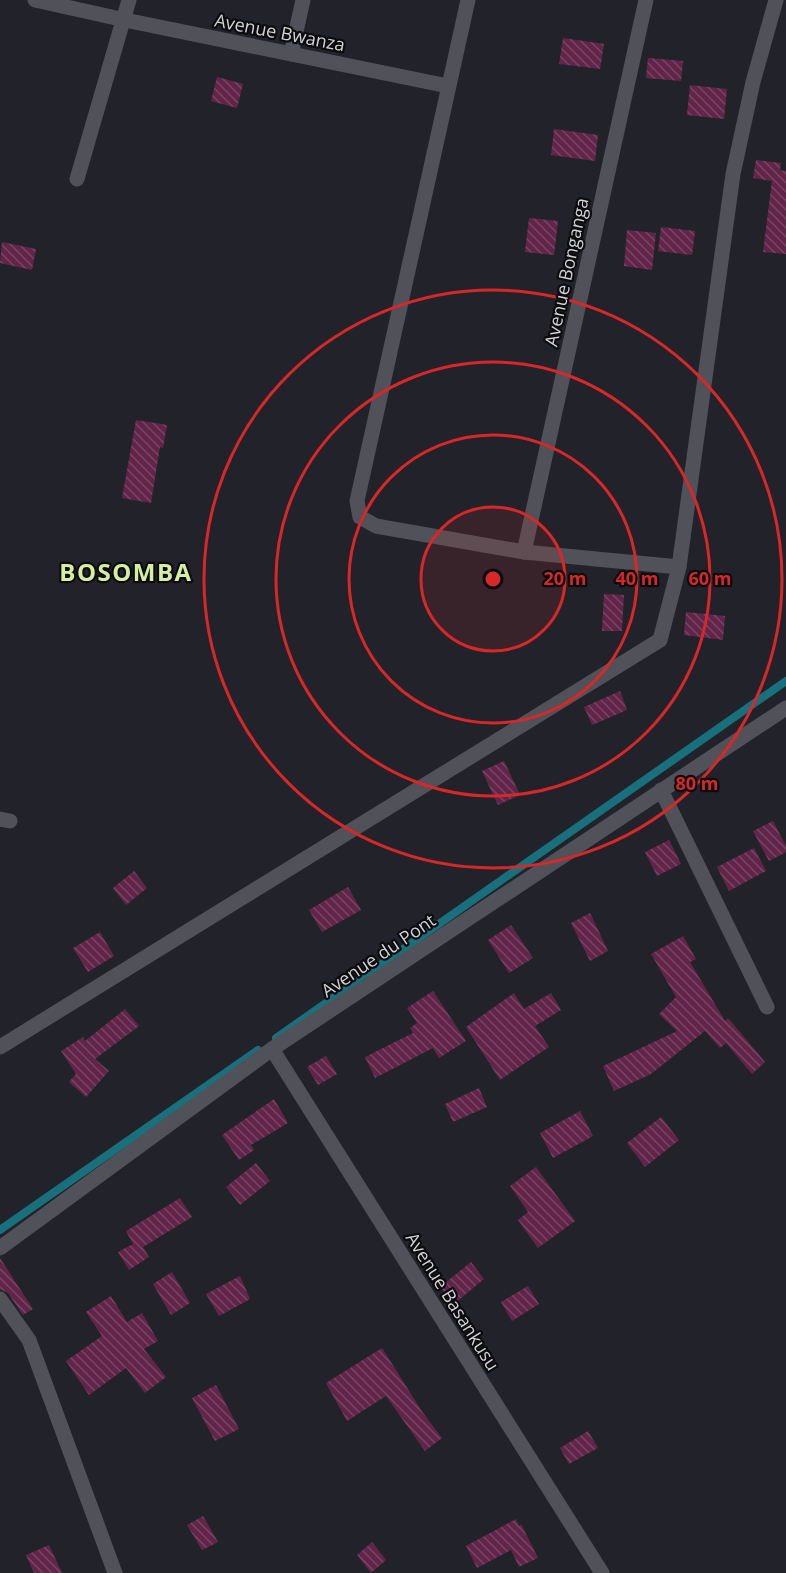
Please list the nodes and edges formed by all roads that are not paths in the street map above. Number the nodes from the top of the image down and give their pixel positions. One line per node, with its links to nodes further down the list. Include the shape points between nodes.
1 (34, 0): 7 (street, Avenue Bwanza)
2 (129, 0): 7 (street)
3 (303, 0): 8 (street)
4 (468, 0): 9 (street)
5 (646, 0): 11 (street, Avenue Bonganga)
6 (776, 0): 12 (street, via 733,174)
7 (125, 20): 8 (street, Avenue Bwanza); 10 (street)
8 (291, 54): 9 (street, Avenue Bwanza)
9 (448, 86): 11 (street, via 357,501 360,516 376,526)
10 (77, 179)
11 (524, 552): 12 (street)
12 (679, 567): 16 (street, via 660,640)
13 (786, 708): 14 (street, Avenue du Pont)
14 (661, 790): 15 (street); 17 (street, Avenue du Pont)
15 (767, 1007)
16 (0, 1047)
17 (272, 1049): 18 (street, Avenue du Pont); 21 (street, Avenue Basankusu)
18 (0, 1248)
19 (0, 1299): 20 (street, via 29,1340)
20 (115, 1573)
21 (602, 1573)

